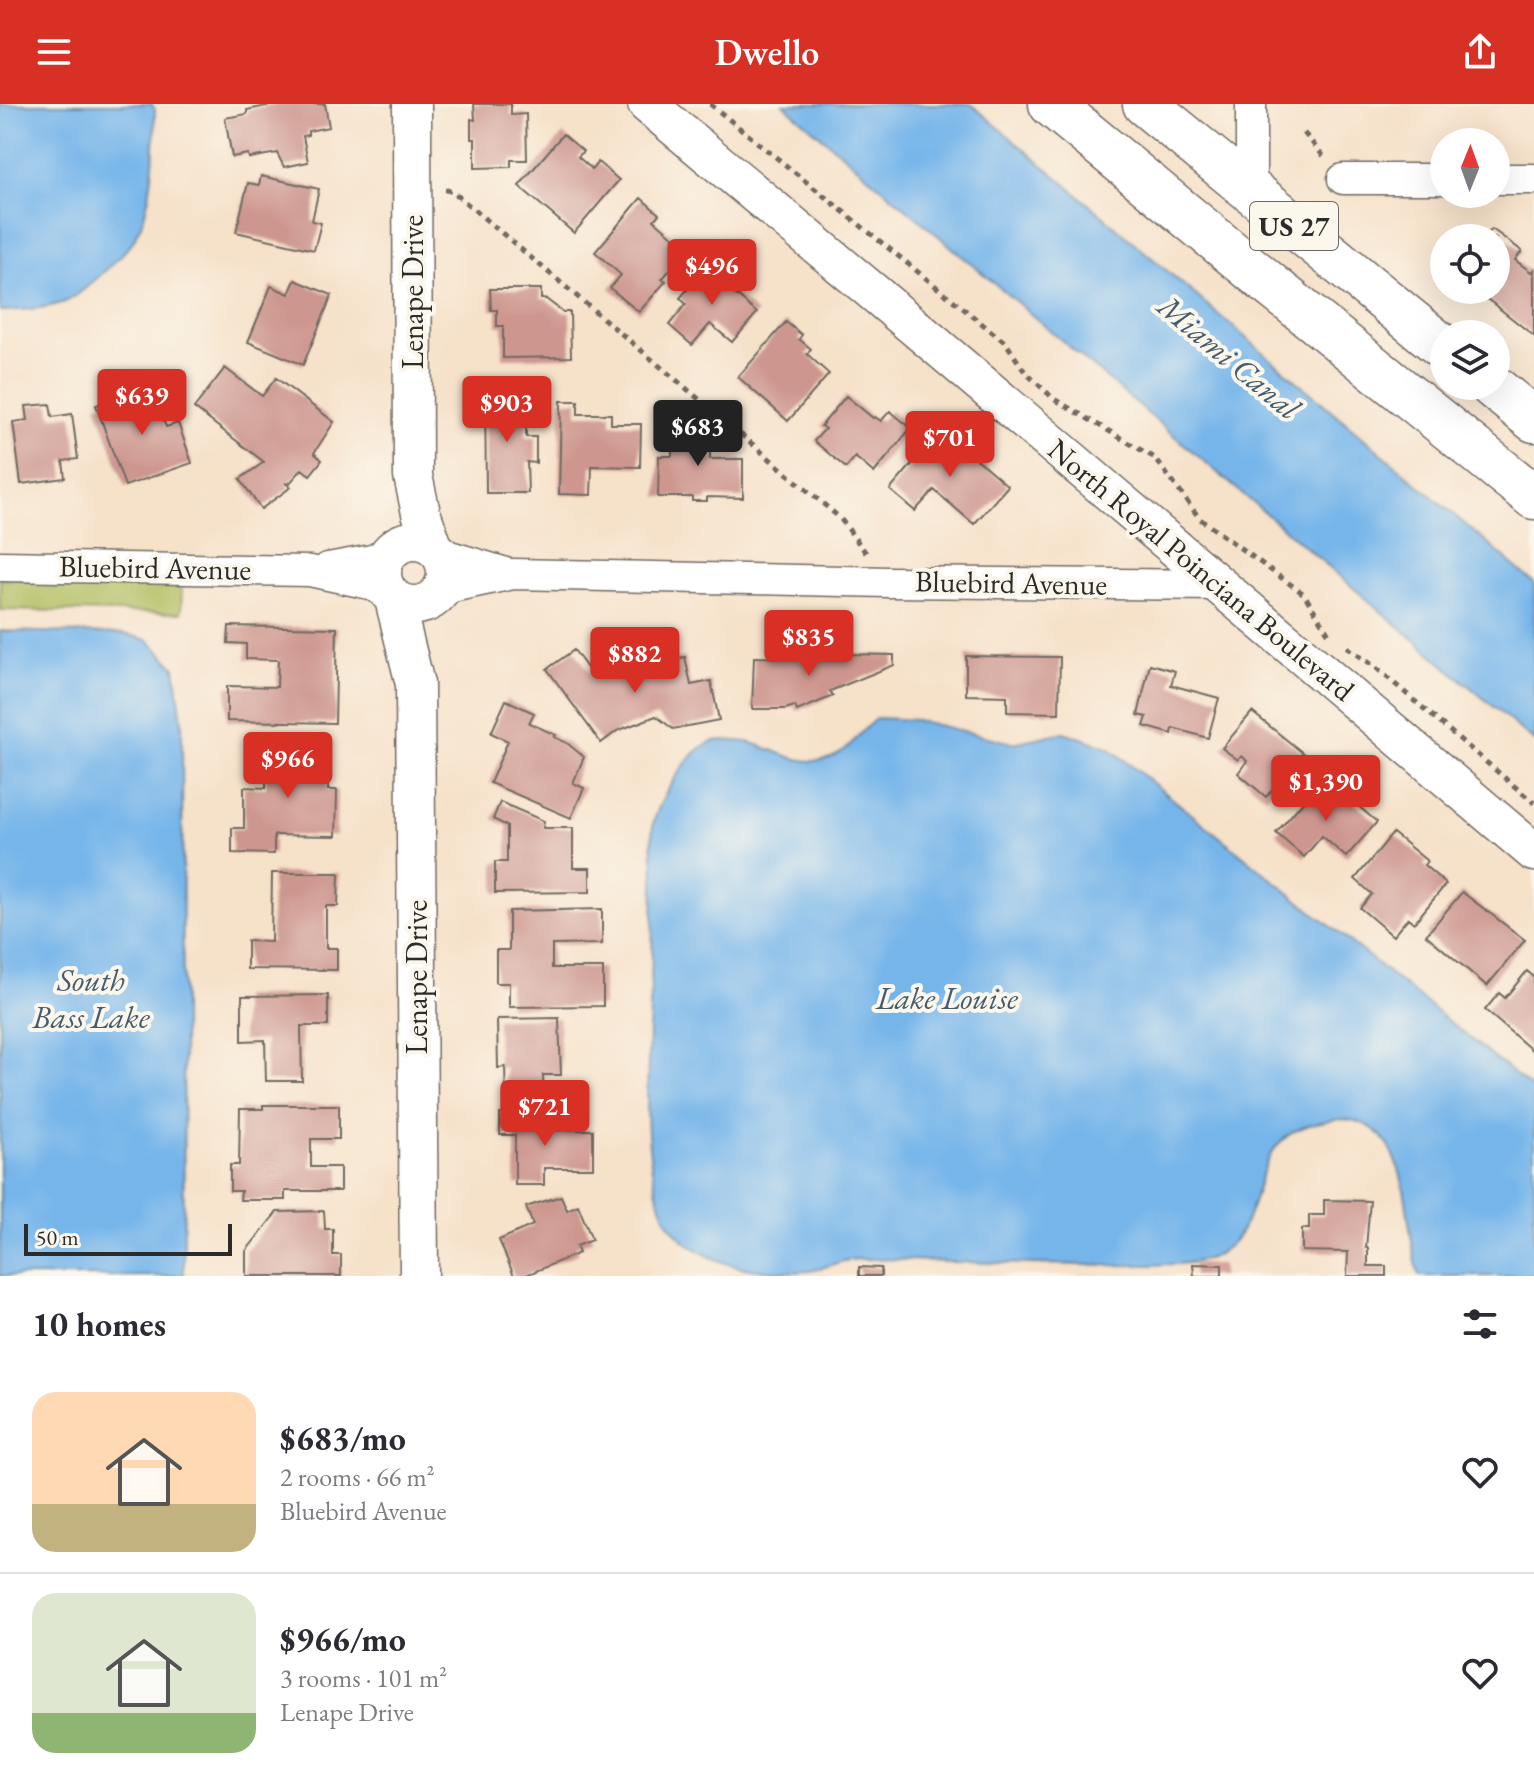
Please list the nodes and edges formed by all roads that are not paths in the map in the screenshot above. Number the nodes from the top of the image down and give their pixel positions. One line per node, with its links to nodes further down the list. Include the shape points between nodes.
1 (412, 104): 15 (street, Lenape Drive)
2 (647, 104): 22 (street, North Royal Poinciana Boulevard)
3 (1051, 104): 11 (highway, US 27)
4 (1145, 104): 10 (highway, US 27)
5 (1251, 104): 10 (street)
6 (1343, 179): 7 (street)
7 (1430, 179)
8 (1510, 179): 9 (street)
9 (1534, 179)
10 (1251, 191): 11 (highway, via 1254,225); 12 (highway, US 27)
11 (1273, 287): 16 (highway, US 27)
12 (1430, 337)
13 (1509, 400): 14 (highway)
14 (1534, 420)
15 (414, 480): 17 (street, Lenape Drive); 18 (street, Lenape Drive)
16 (1534, 497)
17 (391, 550): 18 (street, via 414,540); 20 (street, Bluebird Avenue, via 372,560); 24 (street, via 381,571)
18 (436, 550): 21 (street, Bluebird Avenue); 23 (street, via 447,573)
19 (0, 566): 20 (street, Bluebird Avenue)
20 (310, 571): 24 (street, Bluebird Avenue, via 370,584)
21 (513, 574): 22 (street, Bluebird Avenue); 23 (street, Bluebird Avenue)
22 (1221, 585): 26 (street, North Royal Poinciana Boulevard)
23 (440, 593): 24 (street, via 414,606); 25 (street, Lenape Drive)
24 (392, 597): 25 (street, Lenape Drive)
25 (415, 677): 27 (street, Lenape Drive)
26 (1534, 852)
27 (419, 1276)

